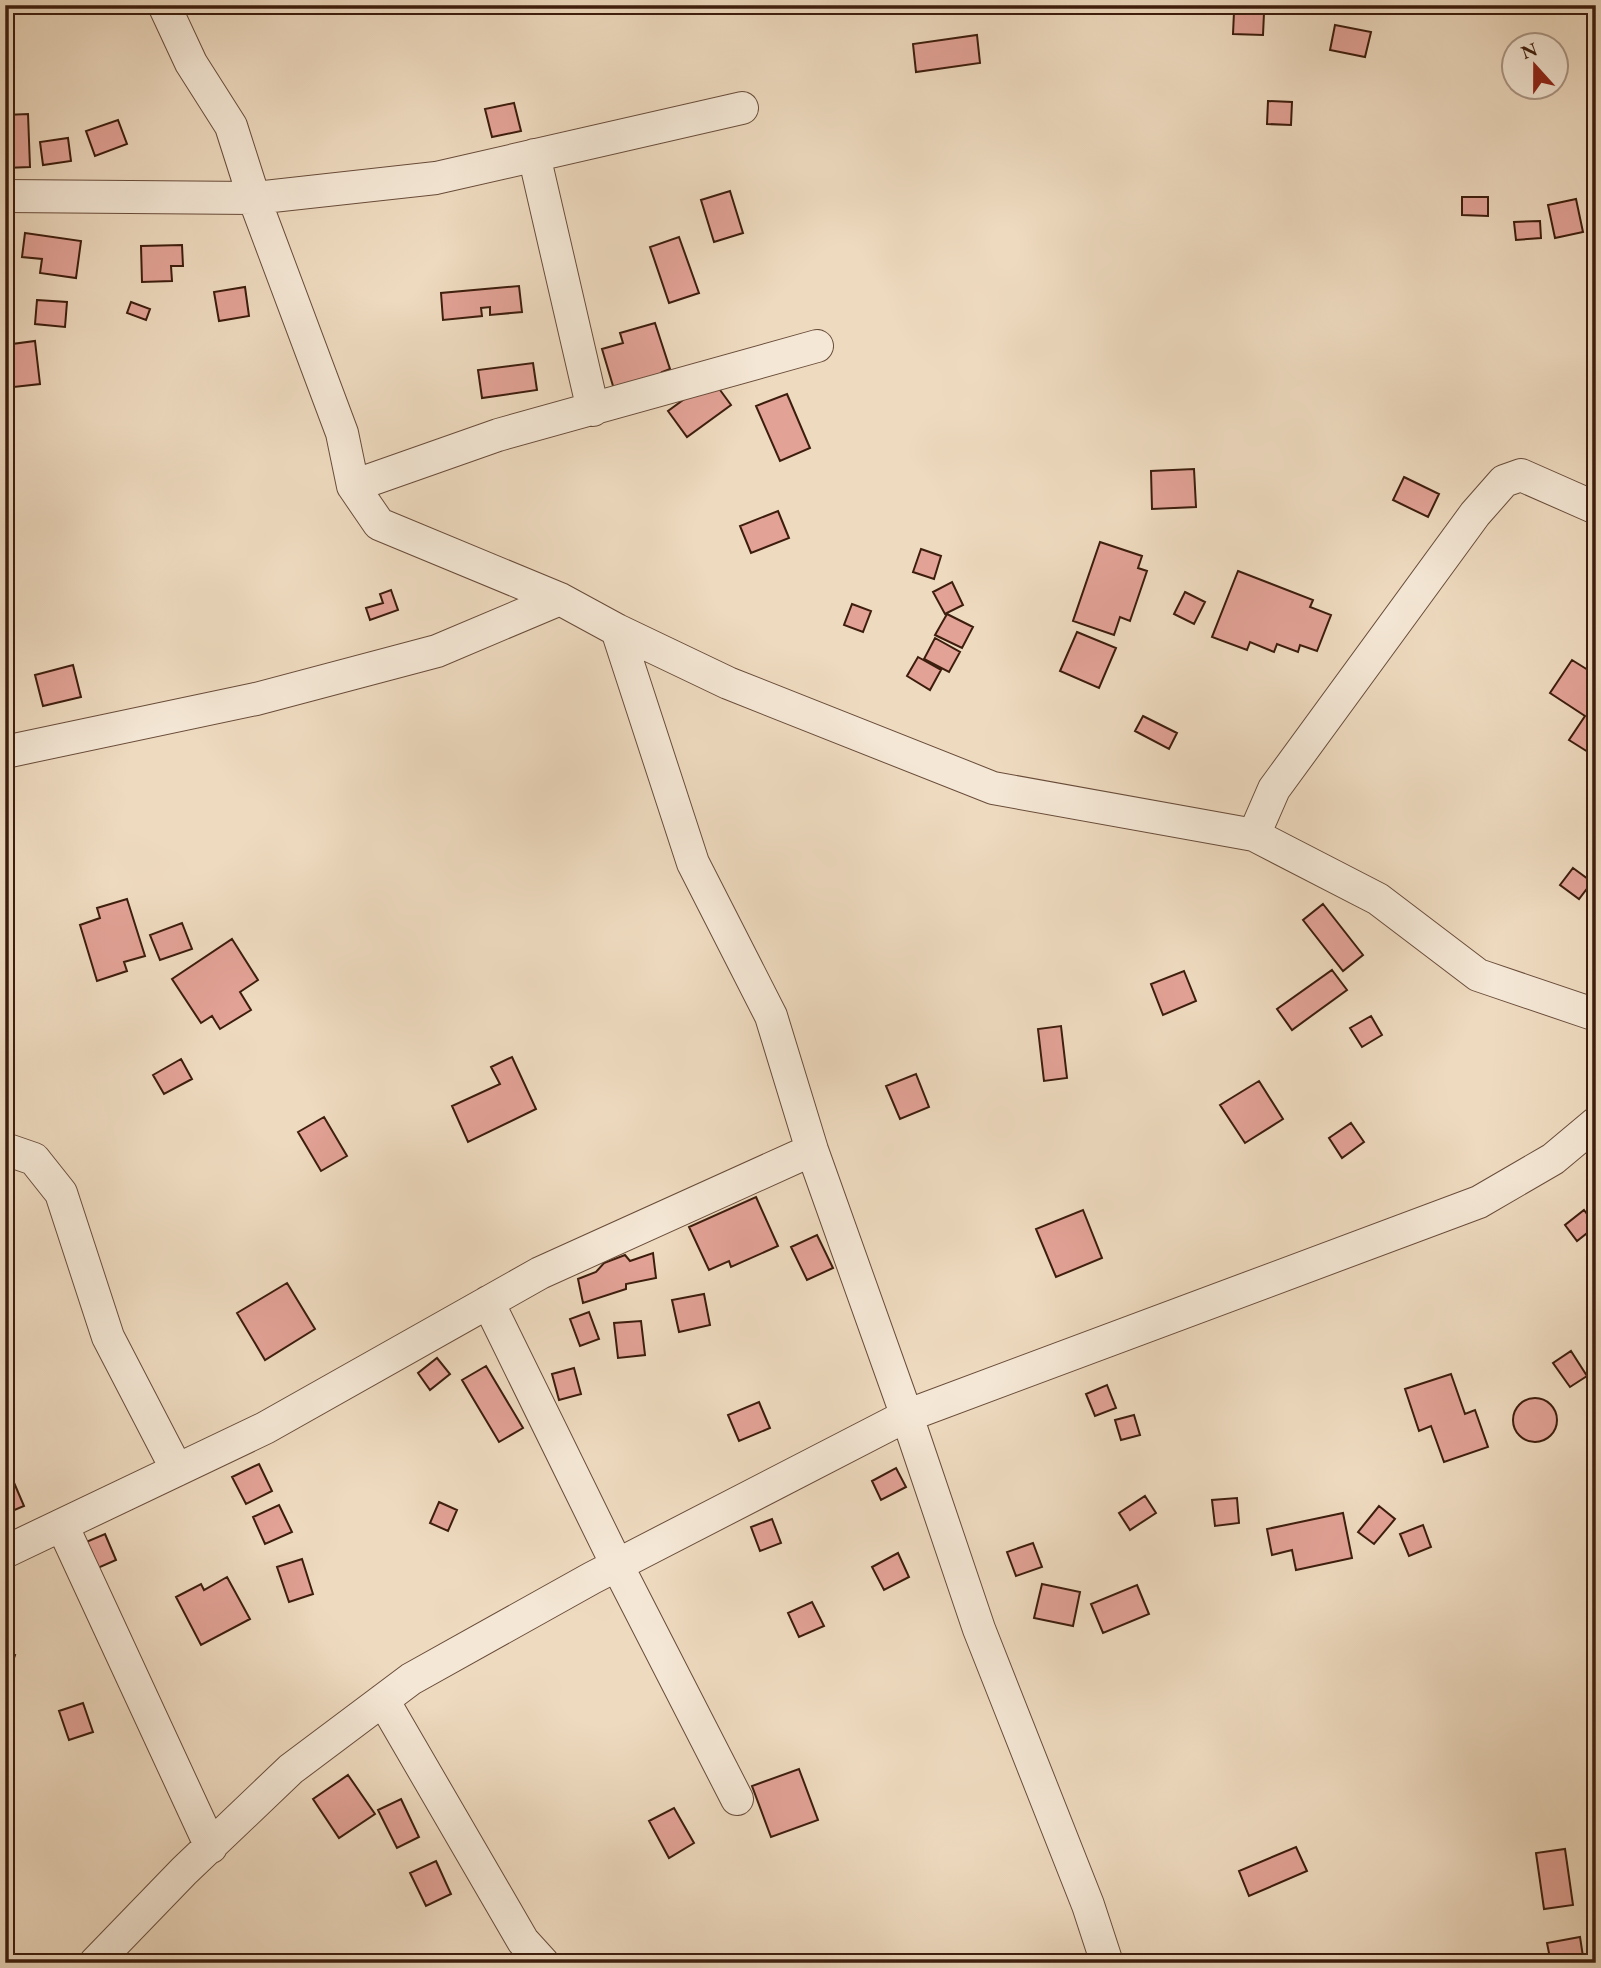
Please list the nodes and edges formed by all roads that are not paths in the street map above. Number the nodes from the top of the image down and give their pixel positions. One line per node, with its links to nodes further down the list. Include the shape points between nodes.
1 (164, 5): 5 (street, via 191,63 231,126)
2 (742, 108): 3 (street)
3 (534, 155): 5 (street, via 436,178); 7 (street)
4 (5, 196): 5 (street)
5 (254, 198): 8 (street, via 342,433)
6 (817, 346): 7 (street)
7 (593, 410): 8 (street, via 498,435)
8 (353, 486): 10 (street, via 379,524)
9 (1596, 508): 13 (street, via 1521,475 1504,481 1274,789)
10 (560, 599): 11 (street); 12 (street, via 437,651 256,699)
11 (617, 630): 13 (street, via 729,683 993,788); 17 (street, via 693,863 771,1016)
12 (5, 752)
13 (1254, 835): 14 (street, via 1378,899 1478,975)
14 (1595, 1012)
15 (1596, 1123): 19 (street, via 1553,1159 1479,1202)
16 (5, 1149): 20 (street, via 34,1159 61,1193 108,1336)
17 (812, 1150): 18 (street); 19 (street)
18 (488, 1301): 20 (street, via 265,1428); 23 (street)
19 (906, 1416): 23 (street); 29 (street, via 979,1629)
20 (177, 1470): 21 (street)
21 (62, 1525): 22 (street); 26 (street)
22 (5, 1552)
23 (617, 1565): 24 (street, via 411,1679); 25 (street)
24 (383, 1700): 26 (street, via 291,1769); 28 (street, via 523,1941)
25 (737, 1799)
26 (211, 1847): 27 (street)
27 (95, 1963)
28 (543, 1963)
29 (1107, 1963)

